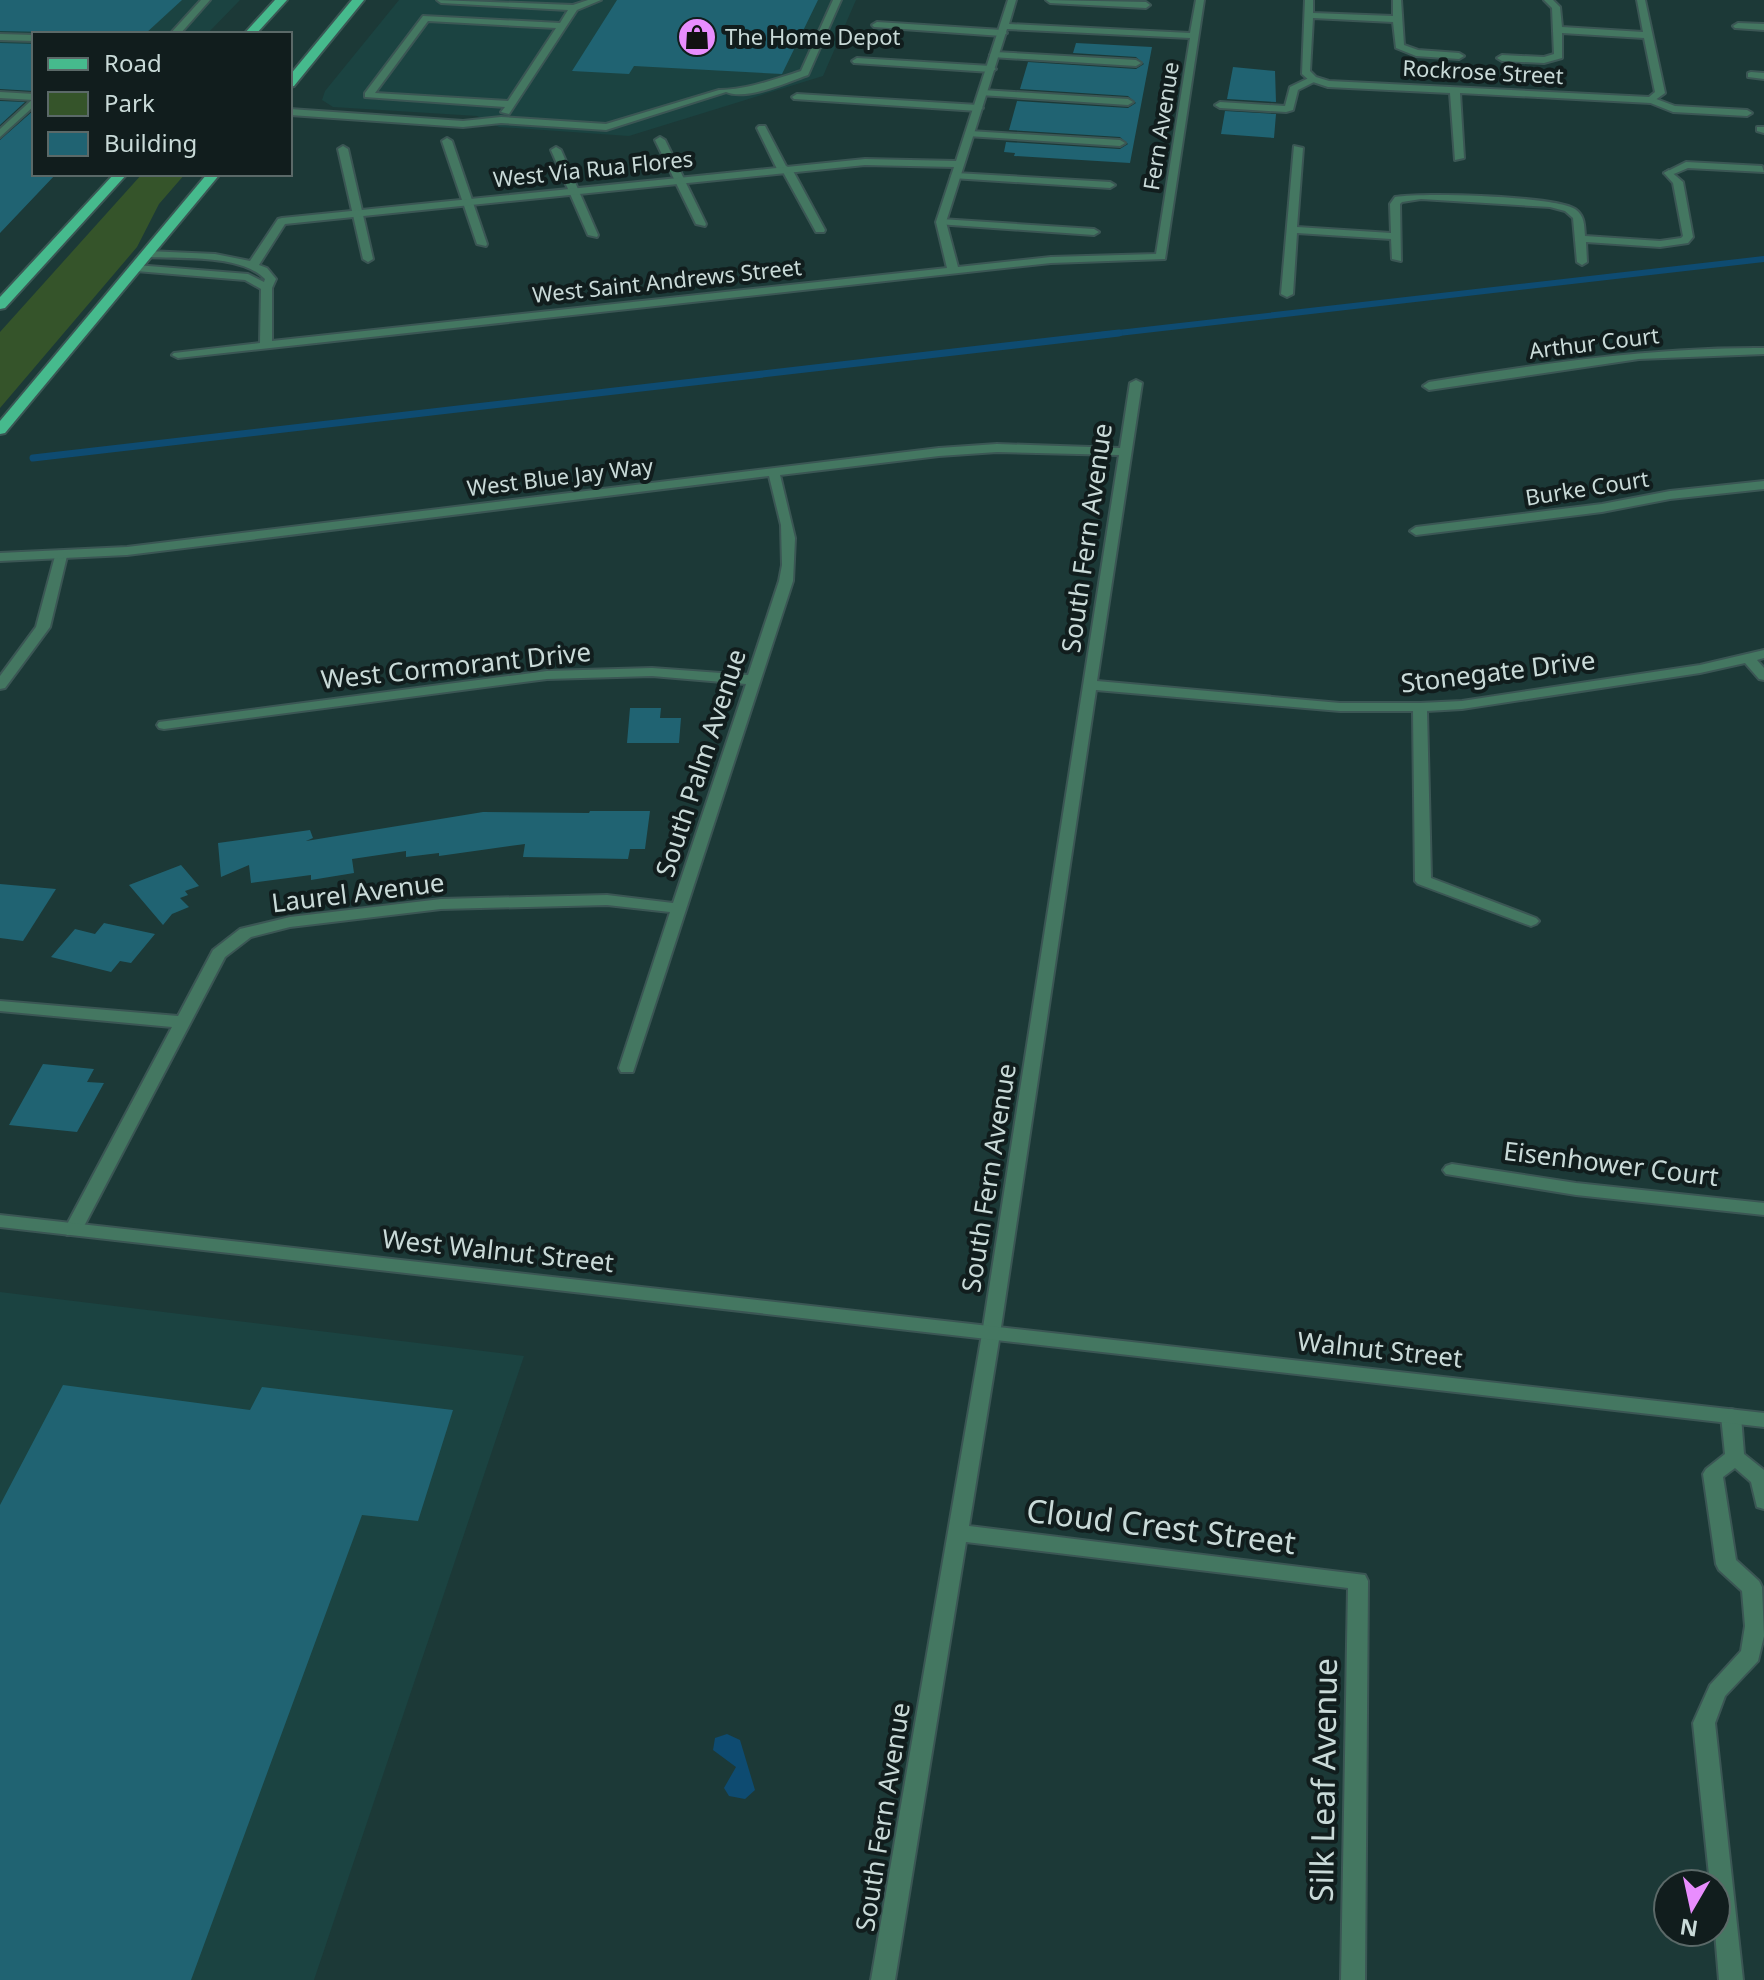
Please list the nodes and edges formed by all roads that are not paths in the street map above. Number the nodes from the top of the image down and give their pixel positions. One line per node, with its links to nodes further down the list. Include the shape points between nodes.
1 (206, 0): 26 (street)
2 (281, 0): 27 (main road)
3 (358, 0): 41 (main road)
4 (441, 0): 14 (street)
5 (597, 0): 16 (street)
6 (837, 0): 55 (street, via 805,73 606,127)
7 (1012, 0): 24 (street)
8 (1050, 0): 15 (street)
9 (1200, 0): 29 (street, Fern Avenue)
10 (1309, 0): 17 (street)
11 (1397, 0): 18 (street)
12 (1548, 0): 25 (street, via 1556,7)
13 (1641, 0): 28 (street)
14 (479, 1): 16 (street); 19 (street)
15 (1146, 5)
16 (574, 8): 21 (street)
17 (1308, 15): 18 (street); 40 (street, via 1305,72)
18 (1398, 19): 33 (street, via 1397,42 1404,50)
19 (465, 20): 21 (street); 50 (street, via 426,18 368,95)
20 (877, 25): 24 (street)
21 (562, 26): 50 (street)
22 (1738, 26): 23 (street)
23 (1764, 27)
24 (1003, 29): 29 (street); 32 (street)
25 (1558, 30): 28 (street); 34 (street, via 1560,53 1554,59)
26 (177, 32)
27 (252, 32)
28 (1648, 35): 47 (street, via 1660,93)
29 (1195, 36): 87 (street, Fern Avenue)
30 (0, 37): 31 (street)
31 (32, 38)
32 (995, 55): 36 (street); 37 (street)
33 (1459, 56)
34 (1502, 58)
35 (857, 61): 37 (street)
36 (1136, 63)
37 (991, 69): 43 (street)
38 (1751, 75): 39 (street)
39 (1764, 76)
40 (1313, 79): 42 (street, Rockrose Street); 51 (street, via 1293,89 1290,108)
41 (292, 81)
42 (1455, 91): 47 (street, Rockrose Street); 65 (street)
43 (983, 93): 49 (street); 52 (street)
44 (0, 95): 46 (street)
45 (797, 97): 52 (street)
46 (32, 99)
47 (1651, 100): 54 (street, Rockrose Street, via 1673,109)
48 (32, 101): 57 (street)
49 (1128, 102)
50 (511, 104): 55 (street)
51 (1220, 105)
52 (978, 108): 58 (street)
53 (292, 112): 55 (street, via 463,124)
54 (1747, 113)
55 (501, 120)
56 (762, 128): 67 (street)
57 (0, 134)
58 (970, 134): 61 (street); 66 (street)
59 (660, 140): 72 (street)
60 (447, 141): 75 (street)
61 (1120, 143)
62 (1298, 148): 80 (street)
63 (343, 149): 76 (street)
64 (556, 150): 74 (street)
65 (1459, 158)
66 (960, 164): 67 (street, West Via Rua Flores, via 865,162); 71 (street)
67 (785, 169): 72 (street, West Via Rua Flores); 79 (street)
68 (1762, 169): 84 (street, via 1686,165 1669,173 1678,182 1688,237 1684,241)
69 (119, 176): 96 (main road)
70 (212, 176): 86 (main road)
71 (956, 176): 73 (street); 77 (street)
72 (680, 180): 74 (street, West Via Rua Flores); 78 (street)
73 (1110, 185)
74 (575, 191): 75 (street, West Via Rua Flores); 82 (street)
75 (470, 202): 76 (street, West Via Rua Flores); 85 (street)
76 (359, 213): 88 (street); 91 (street, West Via Rua Flores, via 282,221)
77 (941, 222): 81 (street); 93 (street)
78 (701, 224)
79 (820, 230)
80 (1292, 230): 83 (street); 95 (street)
81 (1094, 232)
82 (593, 235)
83 (1396, 236): 84 (street, via 1395,204 1421,196 1560,205 1578,217); 89 (street)
84 (1581, 239): 90 (street)
85 (482, 244)
86 (147, 254): 91 (street); 92 (main road)
87 (1161, 257): 93 (street, West Saint Andrews Street)
88 (368, 259)
89 (1397, 259)
90 (1582, 262)
91 (254, 264): 94 (street, via 266,269 271,279)
92 (136, 268): 94 (street, via 248,277); 102 (main road)
93 (953, 270): 97 (street, West Saint Andrews Street)
94 (267, 288): 97 (street)
95 (1287, 294)
96 (0, 305)
97 (266, 345): 99 (street, West Saint Andrews Street)
98 (1764, 351): 101 (street, Arthur Court, via 1673,353)
99 (178, 355)
100 (1136, 383): 103 (street, South Fern Avenue)
101 (1429, 386)
102 (0, 430)
103 (1126, 452): 104 (street, West Blue Jay Way, via 997,448); 114 (street, South Fern Avenue)
104 (773, 471): 107 (street, West Blue Jay Way); 112 (street, South Palm Avenue, via 791,549 786,581)
105 (1764, 485): 106 (street, Burke Court)
106 (1416, 531)
107 (61, 556): 108 (street, West Blue Jay Way); 113 (street, via 43,627)
108 (0, 557)
109 (1764, 654): 110 (street, Stonegate Drive)
110 (1749, 659): 111 (street); 115 (street, Stonegate Drive)
111 (1764, 676)
112 (753, 680): 116 (street, West Cormorant Drive, via 652,672 547,675); 117 (street, South Palm Avenue)
113 (0, 685)
114 (1092, 685): 115 (street, Stonegate Drive, via 1340,707); 126 (street, South Fern Avenue)
115 (1420, 707): 118 (street, via 1423,881)
116 (164, 725)
117 (679, 908): 120 (street, Laurel Avenue, via 607,900 441,904 290,922 246,933 219,954); 121 (street, South Palm Avenue)
118 (1531, 921)
119 (0, 1006): 120 (street)
120 (182, 1022): 125 (street, Laurel Avenue)
121 (627, 1068)
122 (1452, 1170): 123 (street, Eisenhower Court)
123 (1764, 1209)
124 (0, 1221): 125 (street, West Walnut Street)
125 (73, 1230): 126 (street, West Walnut Street)
126 (991, 1334): 127 (street, Walnut Street); 131 (street, South Fern Avenue)
127 (1731, 1416): 128 (street, Walnut Street); 129 (street)
128 (1764, 1420)
129 (1735, 1457): 130 (street, via 1760,1478); 133 (street, via 1713,1474 1726,1564)
130 (1764, 1501)
131 (956, 1533): 132 (street, Cloud Crest Street); 135 (street, South Fern Avenue)
132 (1358, 1581): 136 (street, Silk Leaf Avenue)
133 (1758, 1583): 134 (street)
134 (1760, 1626): 137 (street, via 1751,1655 1717,1691 1704,1723)
135 (883, 1980)
136 (1353, 1980)
137 (1731, 1980)

